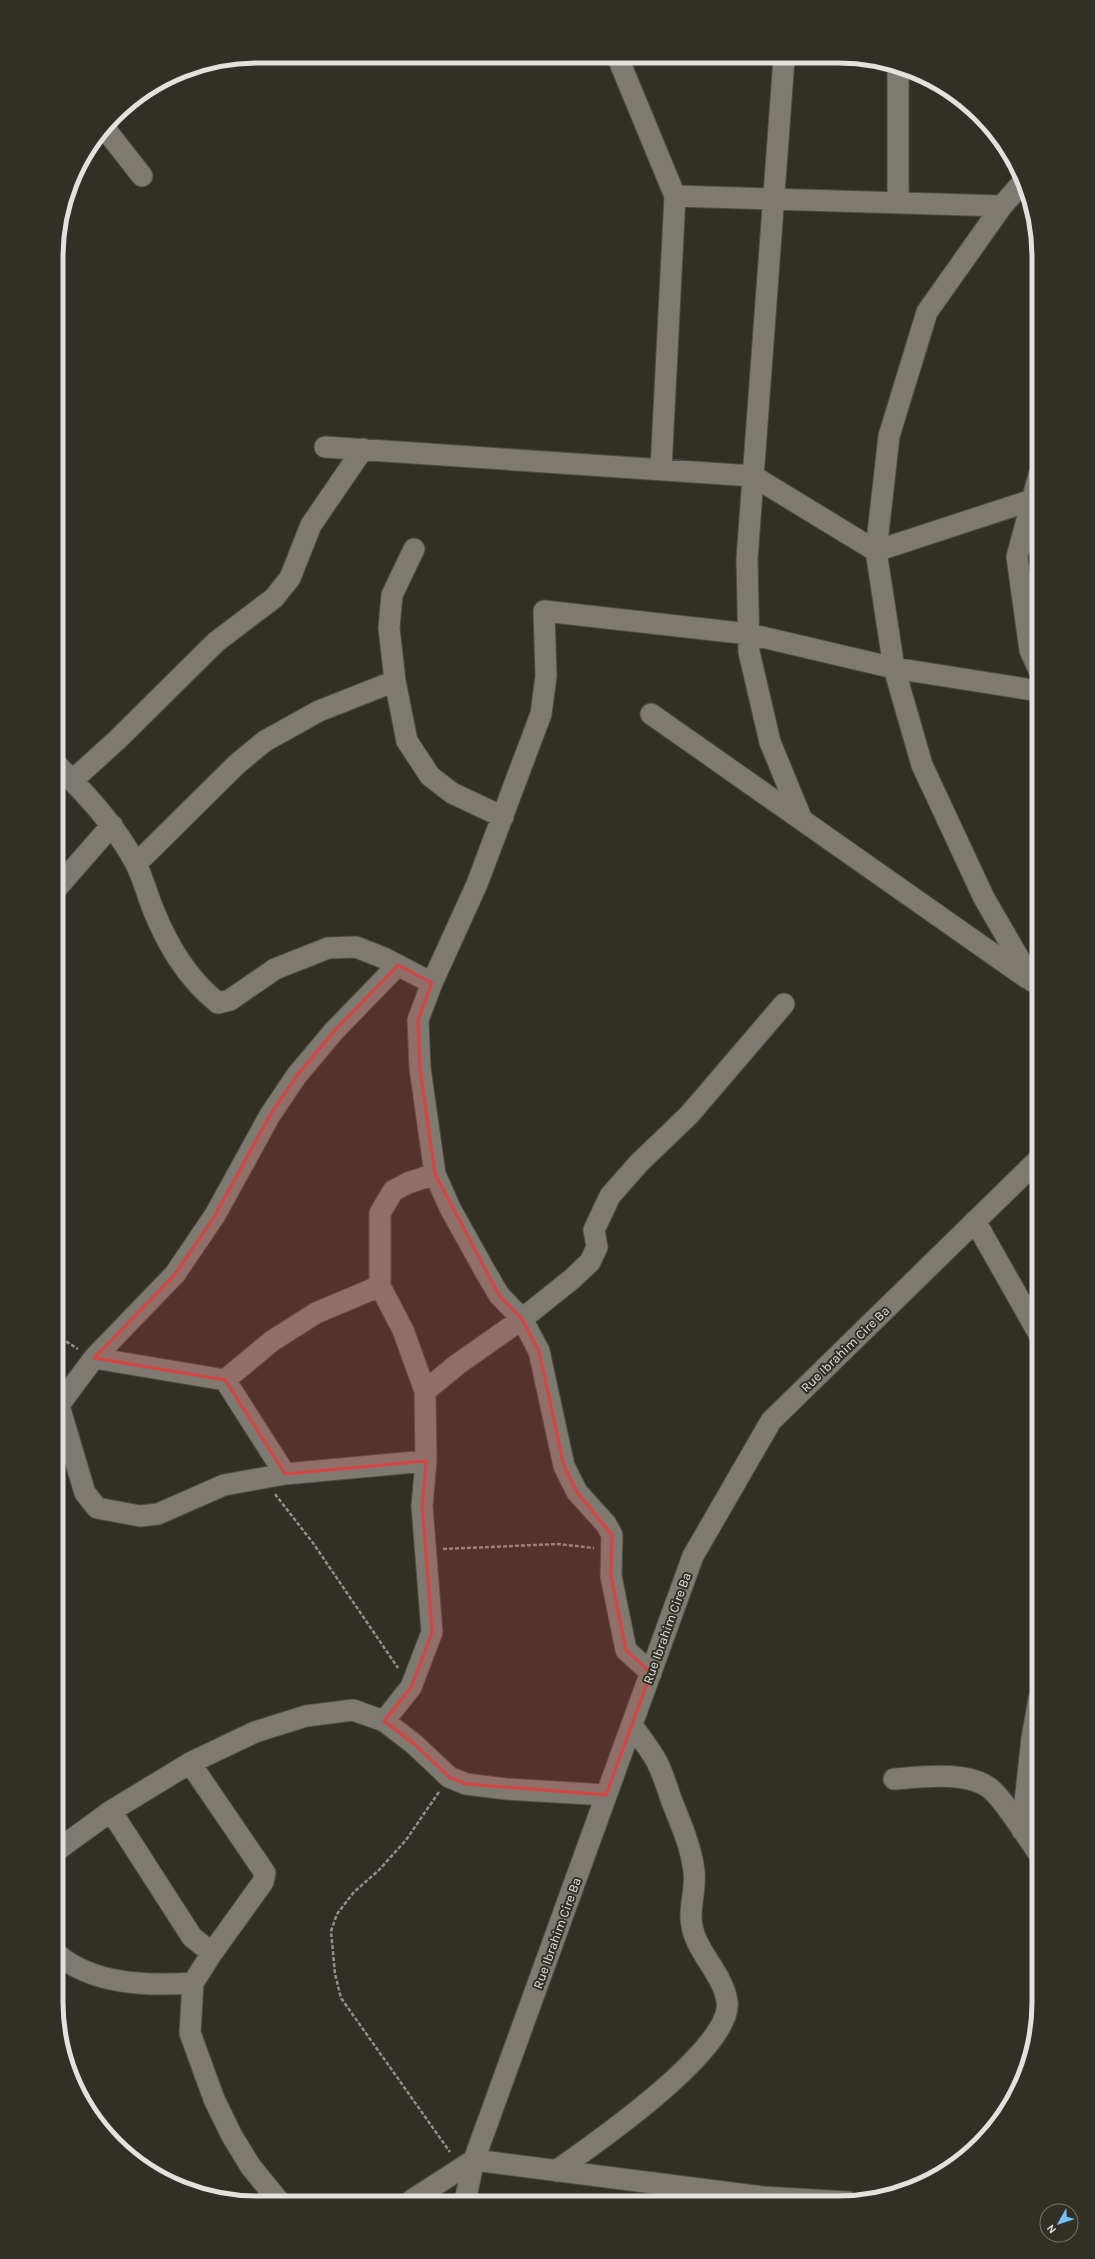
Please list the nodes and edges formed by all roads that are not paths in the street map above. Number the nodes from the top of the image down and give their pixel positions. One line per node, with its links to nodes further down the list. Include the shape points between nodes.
1 (620, 63): 7 (street)
2 (784, 63): 8 (street)
3 (898, 72): 9 (street)
4 (108, 133): 5 (street)
5 (142, 176)
6 (1019, 187): 10 (street)
7 (675, 196): 8 (street); 13 (street)
8 (774, 199): 9 (street); 14 (street)
9 (898, 203): 10 (street)
10 (1002, 206): 18 (street, via 927,312 889,436)
11 (324, 447): 12 (street)
12 (363, 449): 13 (street); 26 (street, via 312,526 290,578 274,598 216,642)
13 (661, 470): 14 (street)
14 (753, 476): 18 (street); 19 (street, via 747,558)
15 (1032, 501): 18 (street)
16 (1032, 511): 20 (street, via 1016,557)
17 (414, 549): 22 (street, via 392,595 389,628)
18 (876, 551): 21 (street)
19 (749, 634): 21 (street); 27 (street, via 544,611 546,676 541,714); 28 (street, via 749,652 770,742)
20 (1032, 654)
21 (894, 668): 23 (street); 33 (street, via 922,765 984,898)
22 (395, 681): 27 (street, via 407,741 430,776 452,794); 30 (street, via 318,711 265,741 237,764)
23 (1032, 690)
24 (651, 714): 28 (street)
25 (63, 771): 26 (street)
26 (73, 780): 29 (street)
27 (503, 817): 35 (street, via 477,884)
28 (802, 820): 34 (street)
29 (112, 826): 30 (street); 31 (street)
30 (136, 864): 32 (street, via 176,958 218,1003 230,1000 275,969 328,948 356,947)
31 (63, 881)
32 (398, 965): 35 (street); 43 (street, via 334,1031 297,1075 270,1115 215,1215 175,1274)
33 (1032, 977)
34 (1032, 981)
35 (432, 983): 38 (street, via 418,1020 420,1068)
36 (784, 1004): 41 (street, via 689,1115 639,1163 610,1196 594,1230 597,1247 590,1262 572,1280)
37 (1032, 1166): 39 (street, Rue Ibrahim Cire Ba)
38 (435, 1174): 40 (street, via 408,1183 393,1191 386,1200 380,1213); 41 (street, via 450,1208 499,1295)
39 (975, 1221): 42 (street); 50 (street, Rue Ibrahim Cire Ba, via 771,1421 693,1556)
40 (380, 1286): 44 (street, via 316,1313 272,1341); 45 (street, via 403,1330)
41 (522, 1319): 45 (street, via 458,1364); 50 (street, via 538,1351 564,1466 578,1492 606,1524 612,1535 611,1576 626,1650)
42 (1032, 1322)
43 (94, 1358): 44 (street); 46 (street)
44 (224, 1380): 49 (street)
45 (425, 1391): 48 (street)
46 (63, 1401)
47 (63, 1424): 49 (street, via 85,1493 97,1508 140,1516 158,1514 224,1485)
48 (426, 1461): 49 (street); 51 (street, via 422,1506 432,1632 411,1687)
49 (285, 1474)
50 (651, 1673): 52 (street, Rue Ibrahim Cire Ba)
51 (384, 1721): 54 (street, via 353,1710 306,1716 255,1732); 56 (street, via 414,1744 449,1777 466,1784)
52 (632, 1725): 56 (street, Rue Ibrahim Cire Ba); 65 (street, via 657,1763 687,1841 694,1871 691,1916 696,1939 721,1982 727,2001 727,2014 722,2026 706,2047 662,2092)
53 (1032, 1738): 58 (street)
54 (190, 1763): 57 (street); 61 (street, via 265,1873 263,1882)
55 (894, 1779): 58 (street, via 926,1776 968,1778 991,1790)
56 (606, 1795): 64 (street, Rue Ibrahim Cire Ba)
57 (111, 1811): 60 (street); 61 (street, via 192,1937)
58 (1022, 1830): 59 (street)
59 (1032, 1844)
60 (63, 1846)
61 (212, 1953): 63 (street)
62 (63, 1958): 63 (street, via 81,1970 106,1979 167,1985)
63 (193, 1983): 66 (street, via 190,2033 214,2099 251,2167)
64 (468, 2164): 65 (street); 67 (street); 68 (street, Rue Ibrahim Cire Ba)
65 (556, 2171): 69 (street)
66 (275, 2196)
67 (418, 2196)
68 (465, 2196)
69 (755, 2196)

